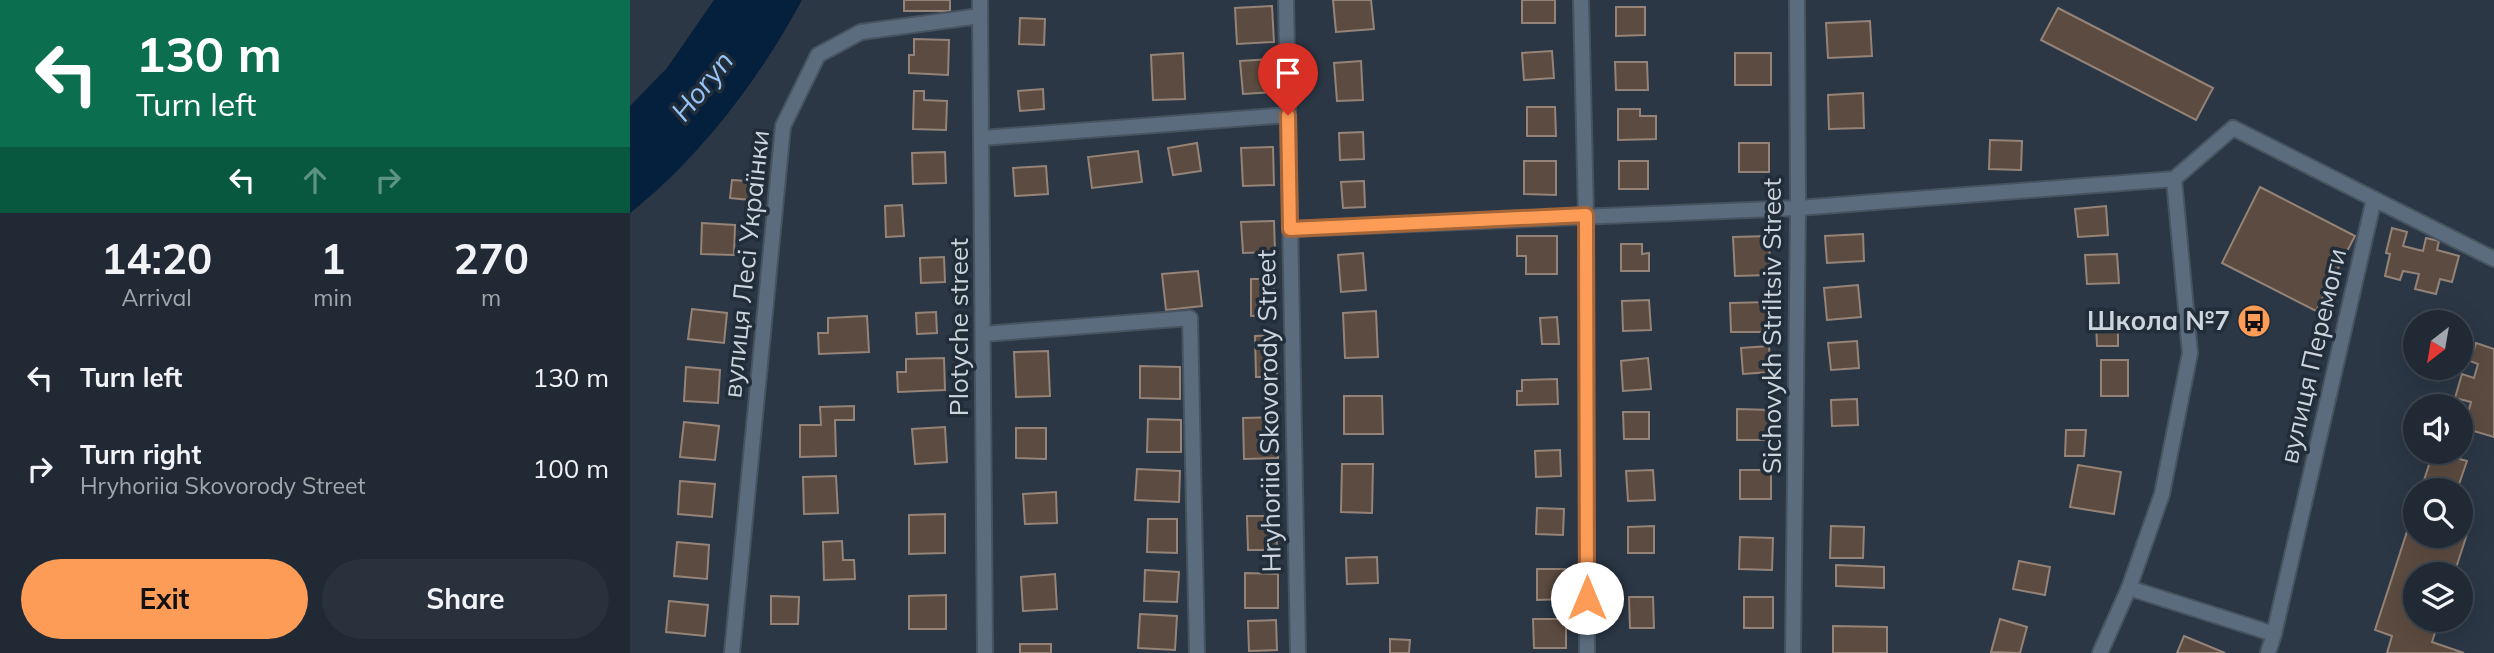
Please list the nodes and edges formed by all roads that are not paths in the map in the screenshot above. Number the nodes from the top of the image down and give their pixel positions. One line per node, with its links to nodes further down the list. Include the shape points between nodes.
1 (980, 0): 5 (street, Plotyche street)
2 (1286, 0): 6 (street, Hryhoriia Skovorody Street)
3 (1581, 0): 11 (street)
4 (1797, 0): 10 (street, Sichovykh Striltsiv Street)
5 (980, 16): 7 (street, Plotyche street); 17 (street, вулиця Лесі Українки, via 861,32 818,55 783,126)
6 (1288, 115): 7 (street); 12 (street, Hryhoriia Skovorody Street)
7 (982, 138): 14 (street, Plotyche street)
8 (2174, 179): 9 (street, via 2233,128); 10 (street); 15 (street, via 2190,353 2162,495)
9 (2374, 200): 13 (street); 16 (street, вулиця Перемоги)
10 (1798, 208): 11 (street); 22 (street, Sichovykh Striltsiv Street)
11 (1586, 215): 12 (street); 21 (street)
12 (1290, 229): 20 (street, Hryhoriia Skovorody Street)
13 (2494, 259)
14 (984, 334): 18 (street, Plotyche street); 19 (street, via 1190,318)
15 (2129, 588): 16 (street); 23 (street)
16 (2274, 634): 24 (street, вулиця Перемоги)
17 (732, 653)
18 (985, 653)
19 (1197, 653)
20 (1298, 653)
21 (1587, 653)
22 (1793, 653)
23 (2100, 653)
24 (2268, 653)

